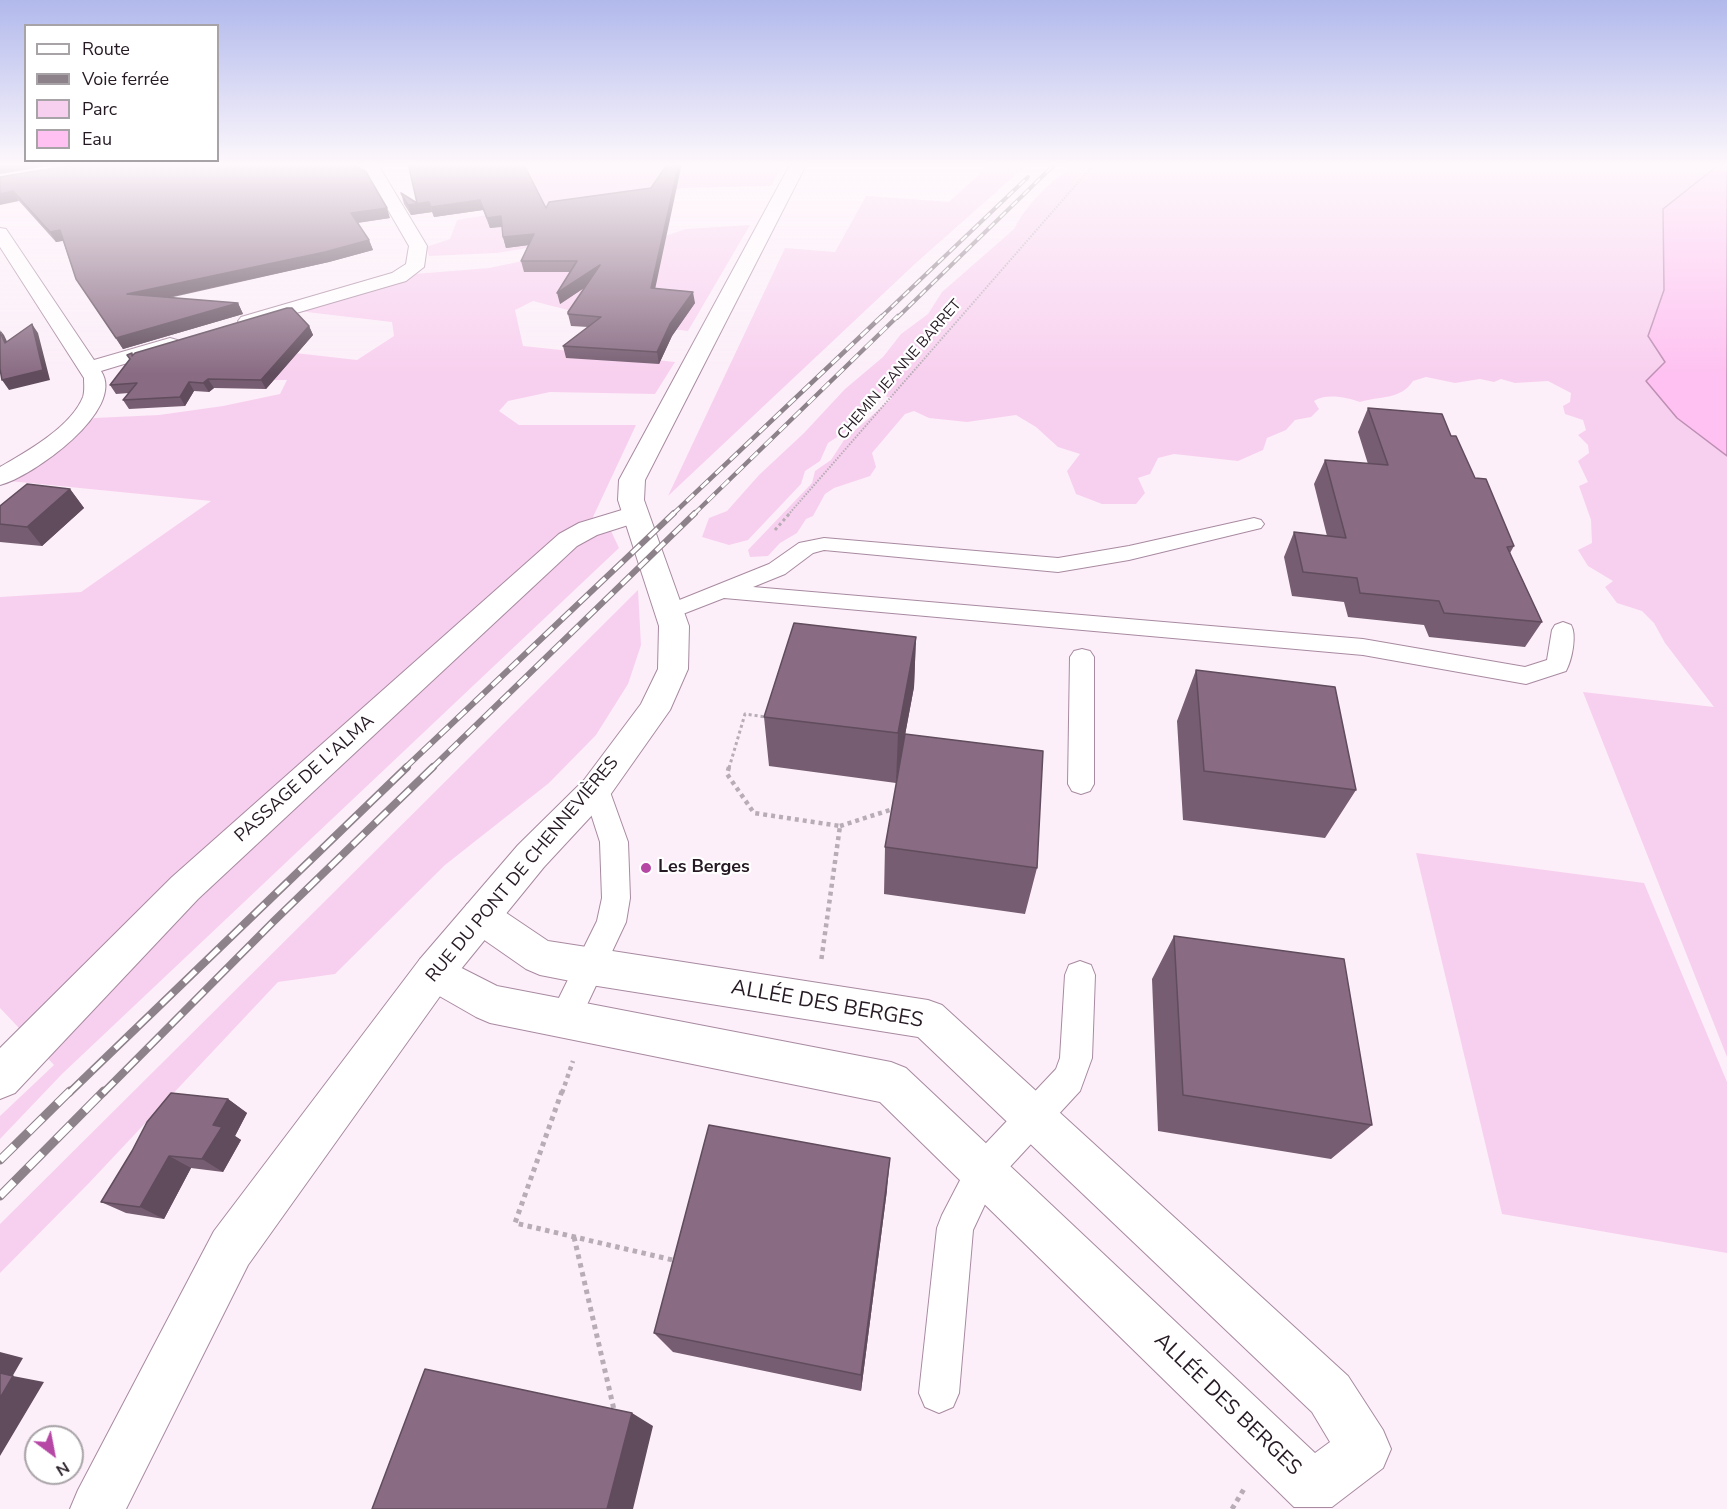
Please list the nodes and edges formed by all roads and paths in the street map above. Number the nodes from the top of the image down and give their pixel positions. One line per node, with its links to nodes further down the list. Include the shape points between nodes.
1 (0, 233): 7 (street)
2 (411, 233): 5 (street, via 418,246 415,267 399,277)
3 (763, 233): 9 (street, RUE DU PONT DE CHENNEVIÈRES, via 632,480)
4 (1034, 233): 11 (path, CHEMIN JEANNE BARRET)
5 (226, 328)
6 (192, 338): 7 (street)
7 (88, 368): 8 (street, via 95,378 95,395 83,414 59,439)
8 (0, 478)
9 (635, 514): 13 (street, RUE DU PONT DE CHENNEVIÈRES); 27 (street, PASSAGE DE L'ALMA, via 588,529 568,540 185,888)
10 (1254, 524): 12 (lane, via 1058,565 824,544 806,548 777,569)
11 (771, 535)
12 (722, 591): 13 (lane); 14 (lane, via 1363,647 1526,676 1558,665)
13 (670, 612): 18 (street, RUE DU PONT DE CHENNEVIÈRES, via 674,626 673,669 654,710)
14 (1563, 630)
15 (1082, 657): 17 (lane)
16 (774, 718): 20 (path, via 746,714 727,774 754,813)
17 (1081, 784)
18 (596, 789): 21 (street, RUE DU PONT DE CHENNEVIÈRES); 22 (lane, via 615,842 616,898)
19 (898, 807): 20 (path)
20 (840, 826): 25 (path)
21 (480, 916): 22 (street, ALLÉE DES BERGES, via 540,957); 23 (street, RUE DU PONT DE CHENNEVIÈRES)
22 (591, 967): 25 (street, ALLÉE DES BERGES); 26 (lane)
23 (434, 972): 26 (street, ALLÉE DES BERGES, via 490,1004); 34 (street, RUE DU PONT DE CHENNEVIÈRES, via 231,1248)
24 (1080, 975): 28 (lane, via 1073,1070 1068,1080)
25 (816, 1002): 28 (street, ALLÉE DES BERGES, via 928,1019)
26 (576, 1021): 29 (street, ALLÉE DES BERGES, via 891,1083); 30 (path, via 515,1223)
27 (0, 1078)
28 (1032, 1115): 29 (lane); 29 (street, ALLÉE DES BERGES, via 1330,1394 1364,1449 1313,1488)
29 (982, 1171): 32 (lane, via 955,1228)
30 (574, 1237): 31 (path); 33 (path)
31 (684, 1263)
32 (939, 1393)
33 (616, 1418)
34 (97, 1509)

